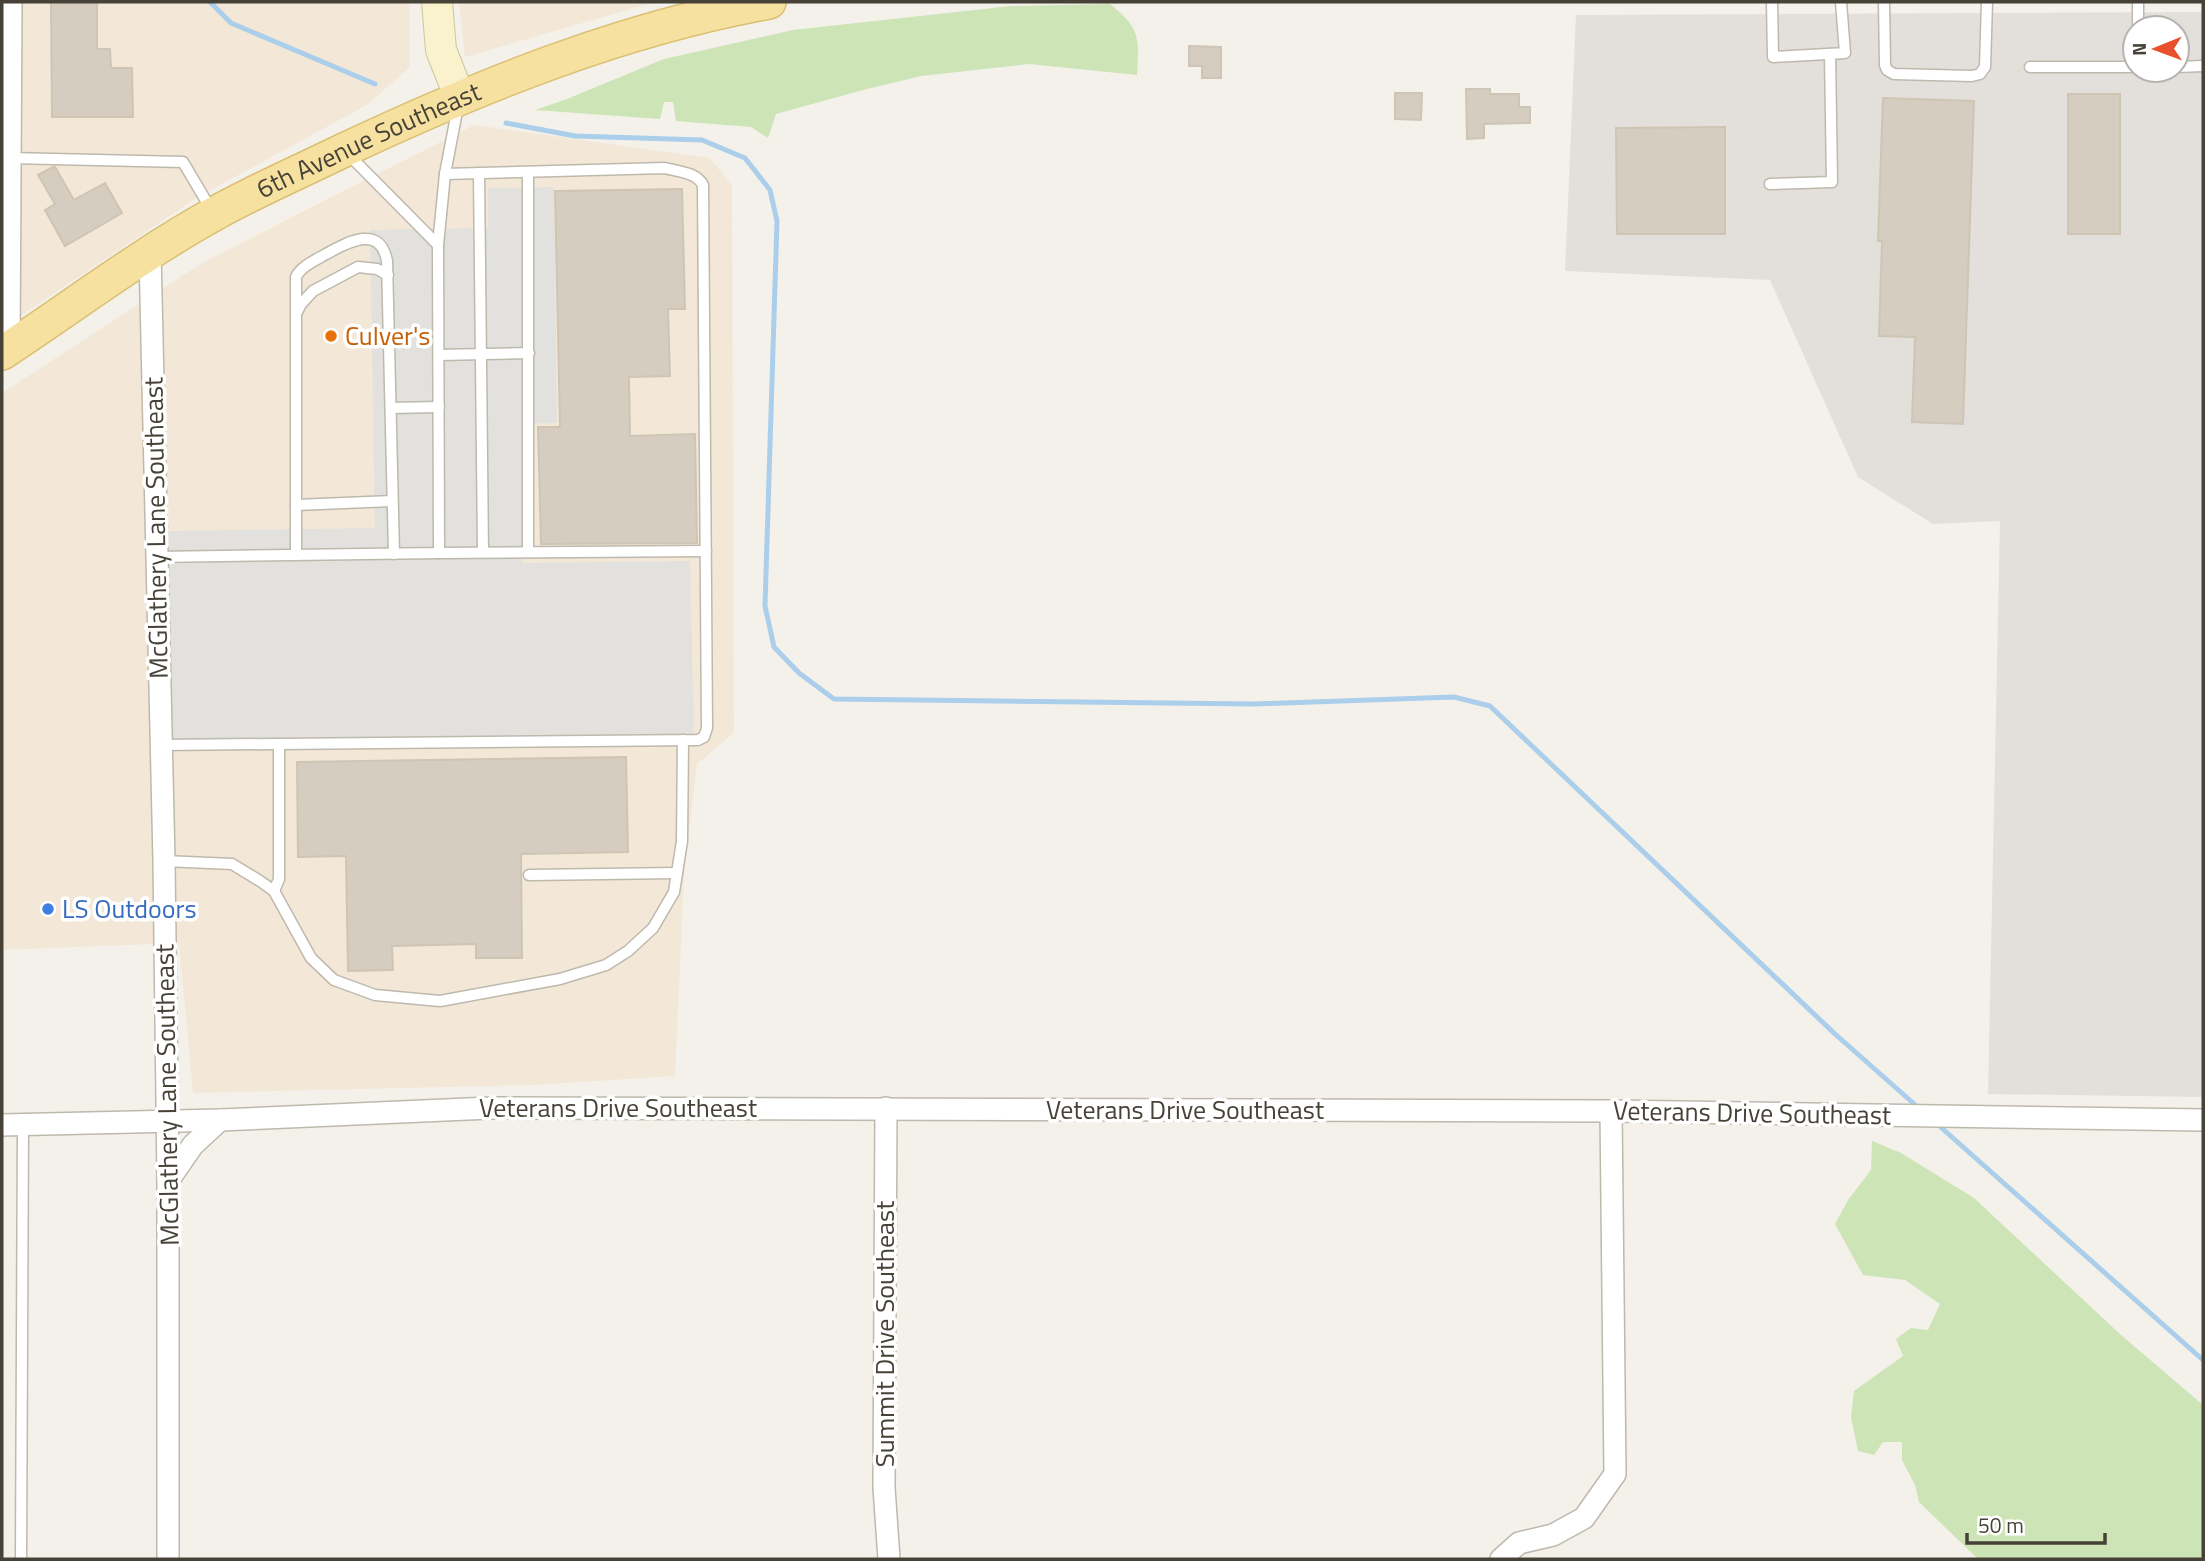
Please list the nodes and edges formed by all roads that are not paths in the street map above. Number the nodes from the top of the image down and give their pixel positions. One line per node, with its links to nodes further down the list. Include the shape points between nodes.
1 (11, 2): 13 (street)
2 (437, 2): 11 (street, via 441,50)
3 (769, 2): 11 (main road, 6th Avenue Southeast, via 578,53)
4 (1772, 2): 8 (lane, via 1773,57)
5 (1841, 2): 8 (lane, via 1845,54)
6 (1884, 2): 7 (lane, via 1887,71 1972,76 1985,68)
7 (1987, 2)
8 (1830, 54): 17 (lane, via 1832,182)
9 (2121, 66): 10 (lane)
10 (2030, 67)
11 (460, 98): 12 (main road, 6th Avenue Southeast); 16 (lane)
12 (344, 150): 19 (main road, 6th Avenue Southeast); 20 (lane)
13 (10, 158): 18 (street); 19 (lane, via 183,162)
14 (528, 172): 15 (lane); 26 (lane); 32 (lane, via 665,168 694,175 703,185)
15 (478, 173): 16 (lane); 25 (lane)
16 (446, 174): 20 (lane)
17 (1770, 184)
18 (6, 207): 24 (street)
19 (214, 214): 21 (main road, 6th Avenue Southeast)
20 (438, 245): 27 (lane)
21 (150, 253): 24 (main road, 6th Avenue Southeast); 38 (street, McGlathery Lane Southeast)
22 (388, 275): 23 (lane, via 367,267 349,271 307,295); 23 (lane, via 380,244 361,239 348,242 298,272); 29 (lane)
23 (295, 316): 31 (lane)
24 (5, 351)
25 (480, 354): 26 (lane); 27 (lane); 33 (lane)
26 (529, 354): 34 (lane)
27 (439, 355): 28 (lane)
28 (439, 407): 29 (lane); 35 (lane)
29 (391, 408): 30 (lane)
30 (393, 501): 31 (lane); 36 (lane)
31 (296, 505): 37 (lane)
32 (706, 551): 34 (lane); 39 (lane, via 707,728 698,740)
33 (483, 552): 34 (lane); 35 (lane)
34 (528, 552)
35 (439, 553): 36 (lane)
36 (394, 554): 37 (lane)
37 (296, 555): 38 (lane)
38 (155, 557): 41 (street, McGlathery Lane Southeast)
39 (683, 740): 40 (lane); 43 (lane, via 682,841)
40 (279, 744): 41 (lane); 45 (lane, via 279,878)
41 (161, 745): 42 (street, McGlathery Lane Southeast)
42 (164, 861): 45 (lane, via 232,864); 50 (street, McGlathery Lane Southeast)
43 (677, 873): 44 (lane); 45 (lane, via 674,892 653,928 606,965 560,979 440,1001 375,995 334,980 311,958)
44 (529, 875)
45 (274, 891)
46 (886, 1108): 47 (street, Veterans Drive Southeast); 48 (street, Veterans Drive Southeast, via 490,1108); 56 (street, Summit Drive Southeast, via 884,1488)
47 (1611, 1111): 49 (street, Veterans Drive Southeast); 57 (street, via 1615,1474 1584,1518 1553,1535 1519,1543)
48 (220, 1120): 50 (street, Veterans Drive Southeast); 53 (street, via 193,1145)
49 (2203, 1120)
50 (167, 1121): 51 (street, Veterans Drive Southeast); 53 (street, McGlathery Lane Southeast)
51 (23, 1124): 52 (street, Veterans Drive Southeast); 54 (lane)
52 (2, 1125)
53 (168, 1181): 55 (street, McGlathery Lane Southeast)
54 (21, 1559)
55 (168, 1559)
56 (889, 1559)
57 (1501, 1559)

